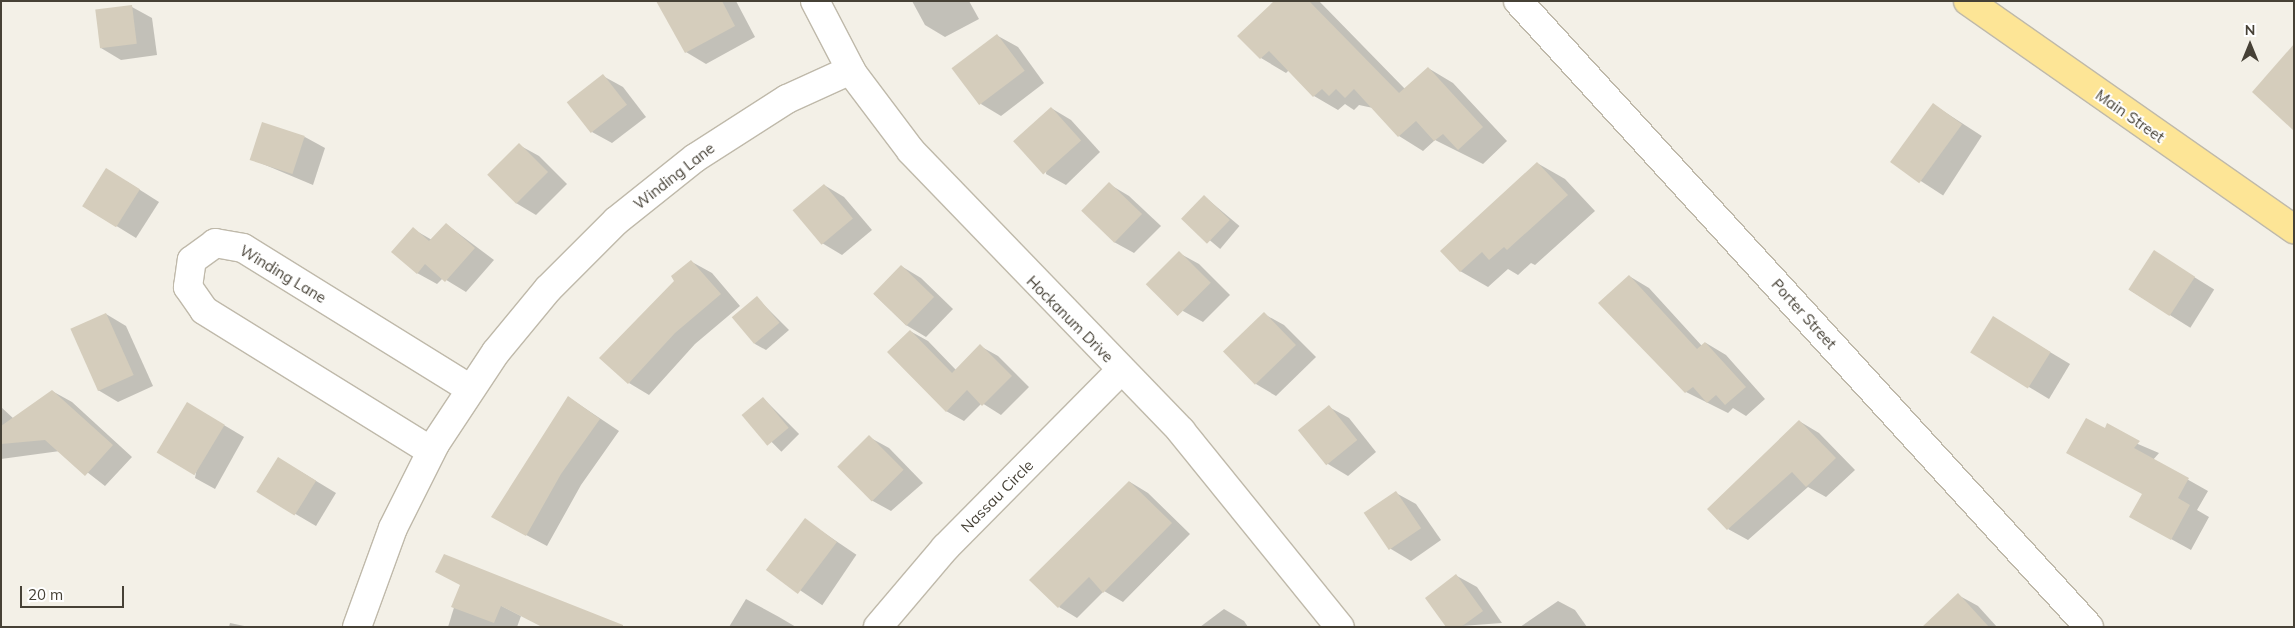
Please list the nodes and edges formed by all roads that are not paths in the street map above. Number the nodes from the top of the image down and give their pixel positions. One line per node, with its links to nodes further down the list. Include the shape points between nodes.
1 (815, 1): 4 (street, Hockanum Drive)
2 (1518, 1): 12 (street, Porter Street)
3 (1968, 1): 5 (main road, Main Street)
4 (851, 70): 6 (street, Hockanum Drive, via 935,180); 7 (street, Winding Lane, via 744,125 643,198 562,274)
5 (2294, 229)
6 (1121, 370): 10 (street, Nassau Circle, via 945,548); 11 (street, Hockanum Drive, via 1217,472)
7 (470, 389): 8 (street, Winding Lane); 8 (street, Winding Lane, via 243,248 215,244 192,260 188,288 204,310)
8 (431, 451): 9 (street, Winding Lane, via 393,528)
9 (357, 627)
10 (878, 627)
11 (1340, 627)
12 (2089, 627)

